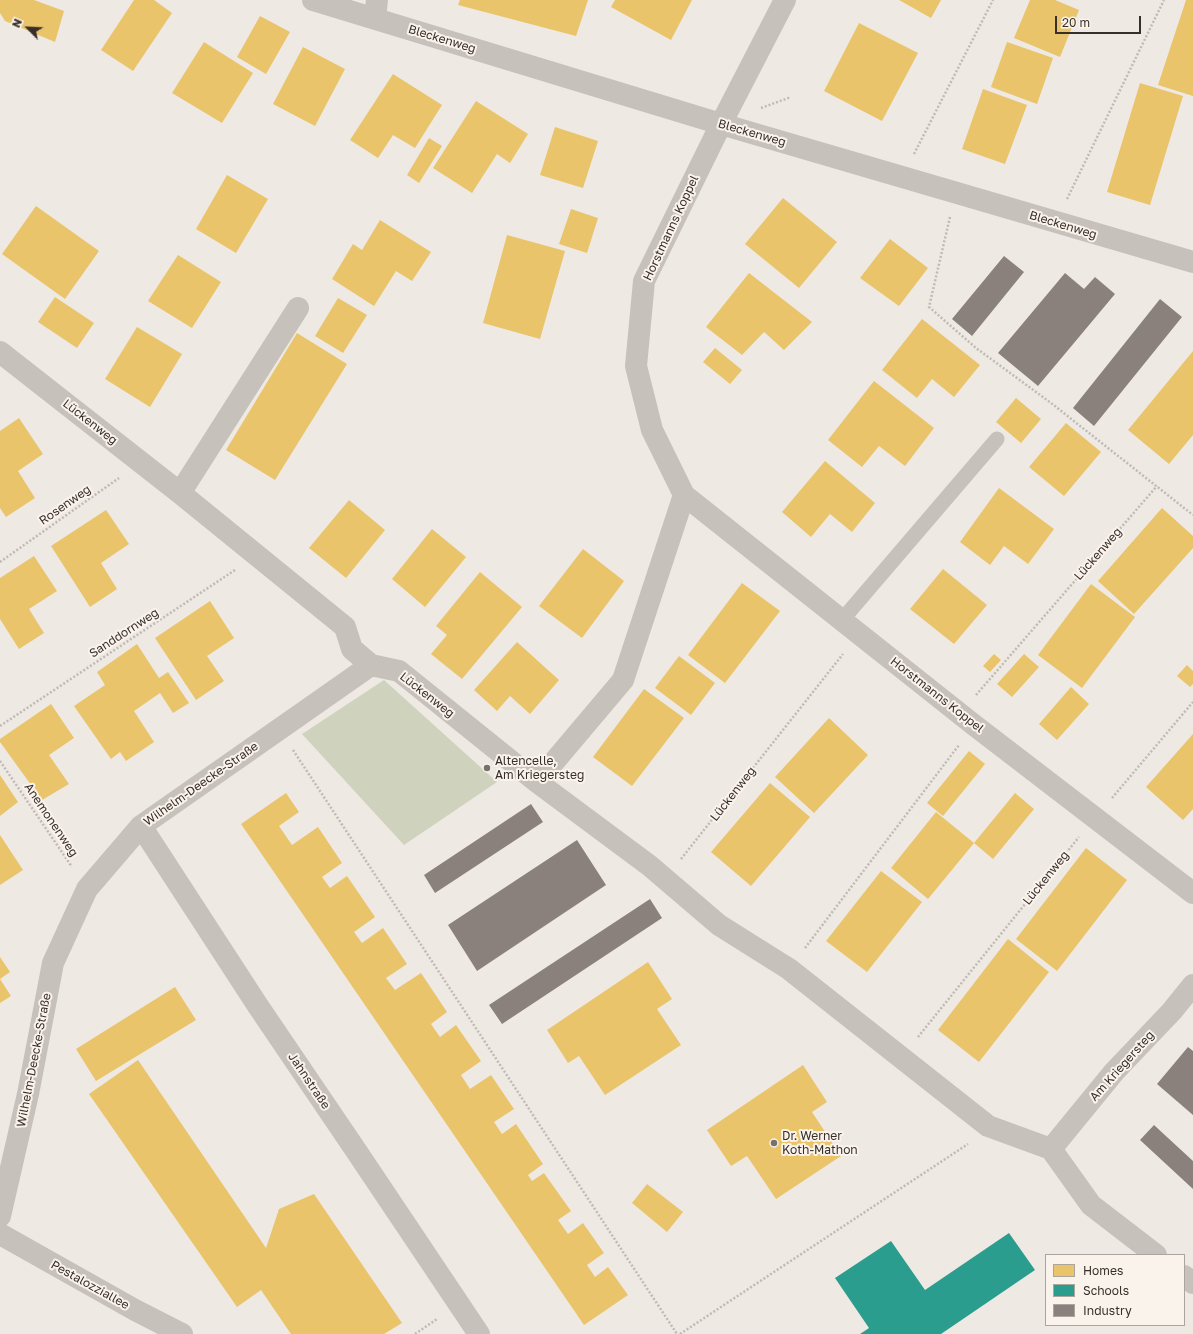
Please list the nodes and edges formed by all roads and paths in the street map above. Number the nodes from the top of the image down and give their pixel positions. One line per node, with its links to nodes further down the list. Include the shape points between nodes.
1 (312, 0): 5 (street, Bleckenweg)
2 (786, 0): 6 (street, Horstmanns Koppel)
3 (993, 0): 7 (path)
4 (1164, 0): 9 (path)
5 (376, 9): 6 (street, Bleckenweg)
6 (721, 124): 8 (street, Bleckenweg); 17 (street, Horstmanns Koppel, via 644,281 636,366 652,430)
7 (912, 156)
8 (956, 193): 10 (street, Bleckenweg); 15 (path, via 929,307 976,348)
9 (1066, 203)
10 (1193, 262)
11 (298, 308): 16 (street)
12 (5, 364): 14 (street, Lückenweg)
13 (997, 439): 21 (lane)
14 (141, 462): 16 (street, Lückenweg); 20 (path, Rosenweg)
15 (1157, 486): 18 (path); 24 (path, Lückenweg)
16 (180, 493): 19 (street, Lückenweg)
17 (684, 495): 21 (street, Horstmanns Koppel); 28 (street, via 623,680)
18 (1193, 515)
19 (258, 555): 22 (street, Lückenweg, via 345,627 352,649); 25 (path, Sanddornweg)
20 (0, 562)
21 (851, 627): 24 (street, Horstmanns Koppel); 31 (path, Lückenweg)
22 (371, 665): 26 (street, Wilhelm-Deecke-Straße); 28 (street, Lückenweg, via 399,671)
23 (1193, 702): 29 (path, Lückenweg)
24 (967, 719): 29 (street, Horstmanns Koppel); 34 (path, Lückenweg)
25 (0, 726)
26 (279, 730): 30 (street, Wilhelm-Deecke-Straße); 46 (path)
27 (0, 761): 32 (path, Anemonenweg)
28 (537, 782): 31 (street, Lückenweg)
29 (1095, 817): 33 (street, Horstmanns Koppel); 36 (path, Lückenweg)
30 (141, 826): 32 (street, Wilhelm-Deecke-Straße); 45 (street, Jahnstraße, via 258,1006)
31 (666, 879): 34 (street, Lückenweg, via 719,925)
32 (87, 888): 39 (street, Wilhelm-Deecke-Straße, via 53,963 28,1094)
33 (1193, 893)
34 (788, 969): 36 (street, Lückenweg)
35 (1193, 985): 38 (street, Am Kriegersteg, via 1114,1072)
36 (901, 1057): 37 (street, Lückenweg)
37 (988, 1126): 38 (street, Lückenweg); 46 (path, via 963,1148)
38 (1051, 1149): 41 (street, via 1091,1205)
39 (0, 1216)
40 (0, 1234): 44 (street, Pestalozziallee)
41 (1155, 1254)
42 (1185, 1277): 43 (street)
43 (1193, 1283)
44 (182, 1334)
45 (479, 1334)
46 (678, 1334)

